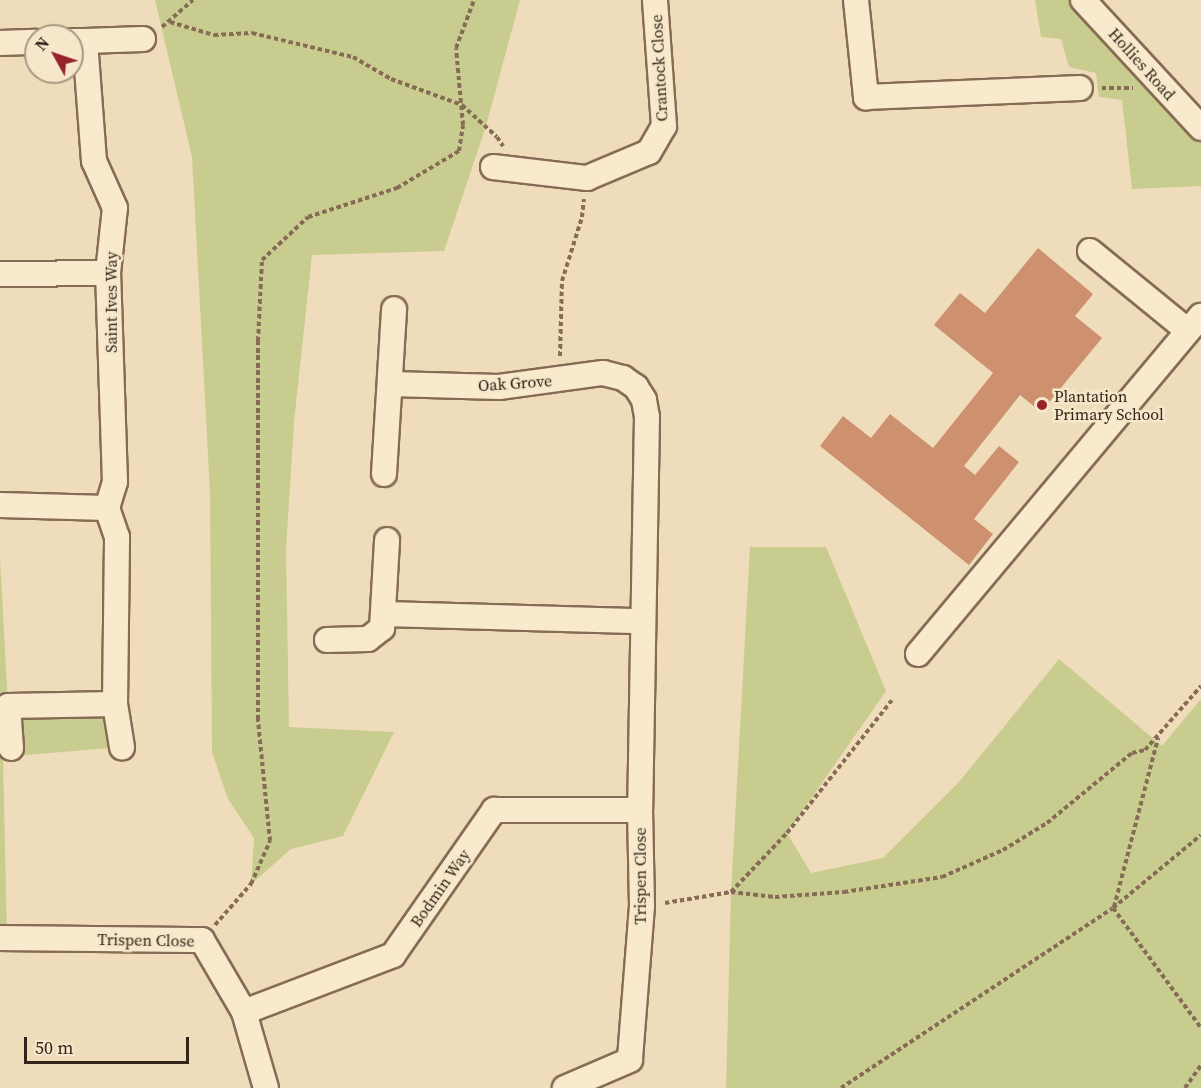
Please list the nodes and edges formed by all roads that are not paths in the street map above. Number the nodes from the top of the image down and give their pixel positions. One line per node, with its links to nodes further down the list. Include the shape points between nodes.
1 (655, 0): 11 (street, Crantock Close, via 664,126 649,152 587,178)
2 (856, 0): 9 (street, via 866,97)
3 (1083, 0): 10 (street, Hollies Road)
4 (143, 39): 5 (street)
5 (84, 41)
6 (24, 42): 7 (street)
7 (0, 43)
8 (84, 81): 13 (street, Saint Ives Way, via 94,161 115,208)
9 (1080, 87)
10 (1199, 123)
11 (493, 167)
12 (1090, 251): 16 (street)
13 (108, 273): 14 (street); 21 (street, Saint Ives Way, via 115,482)
14 (0, 274)
15 (394, 309): 17 (street)
16 (1194, 323): 26 (street)
17 (391, 384): 18 (street, Oak Grove, via 500,387 603,373 623,378); 19 (street)
18 (636, 387): 24 (street, Trispen Close, via 644,400 647,417)
19 (384, 474)
20 (0, 505): 21 (street)
21 (107, 508): 27 (street, via 117,537)
22 (387, 540): 23 (street)
23 (385, 614): 24 (street); 25 (street, via 382,628 368,639)
24 (642, 621): 30 (street, Trispen Close)
25 (327, 640)
26 (918, 654)
27 (115, 704): 28 (street); 29 (street, via 8,706)
28 (122, 747)
29 (12, 748)
30 (640, 810): 32 (street, Bodmin Way, via 494,810 393,955); 34 (street, Trispen Close, via 642,906 630,1060)
31 (0, 938): 32 (street, Trispen Close, via 202,940)
32 (244, 1012): 33 (street, Trispen Close)
33 (266, 1088)
34 (565, 1088)

